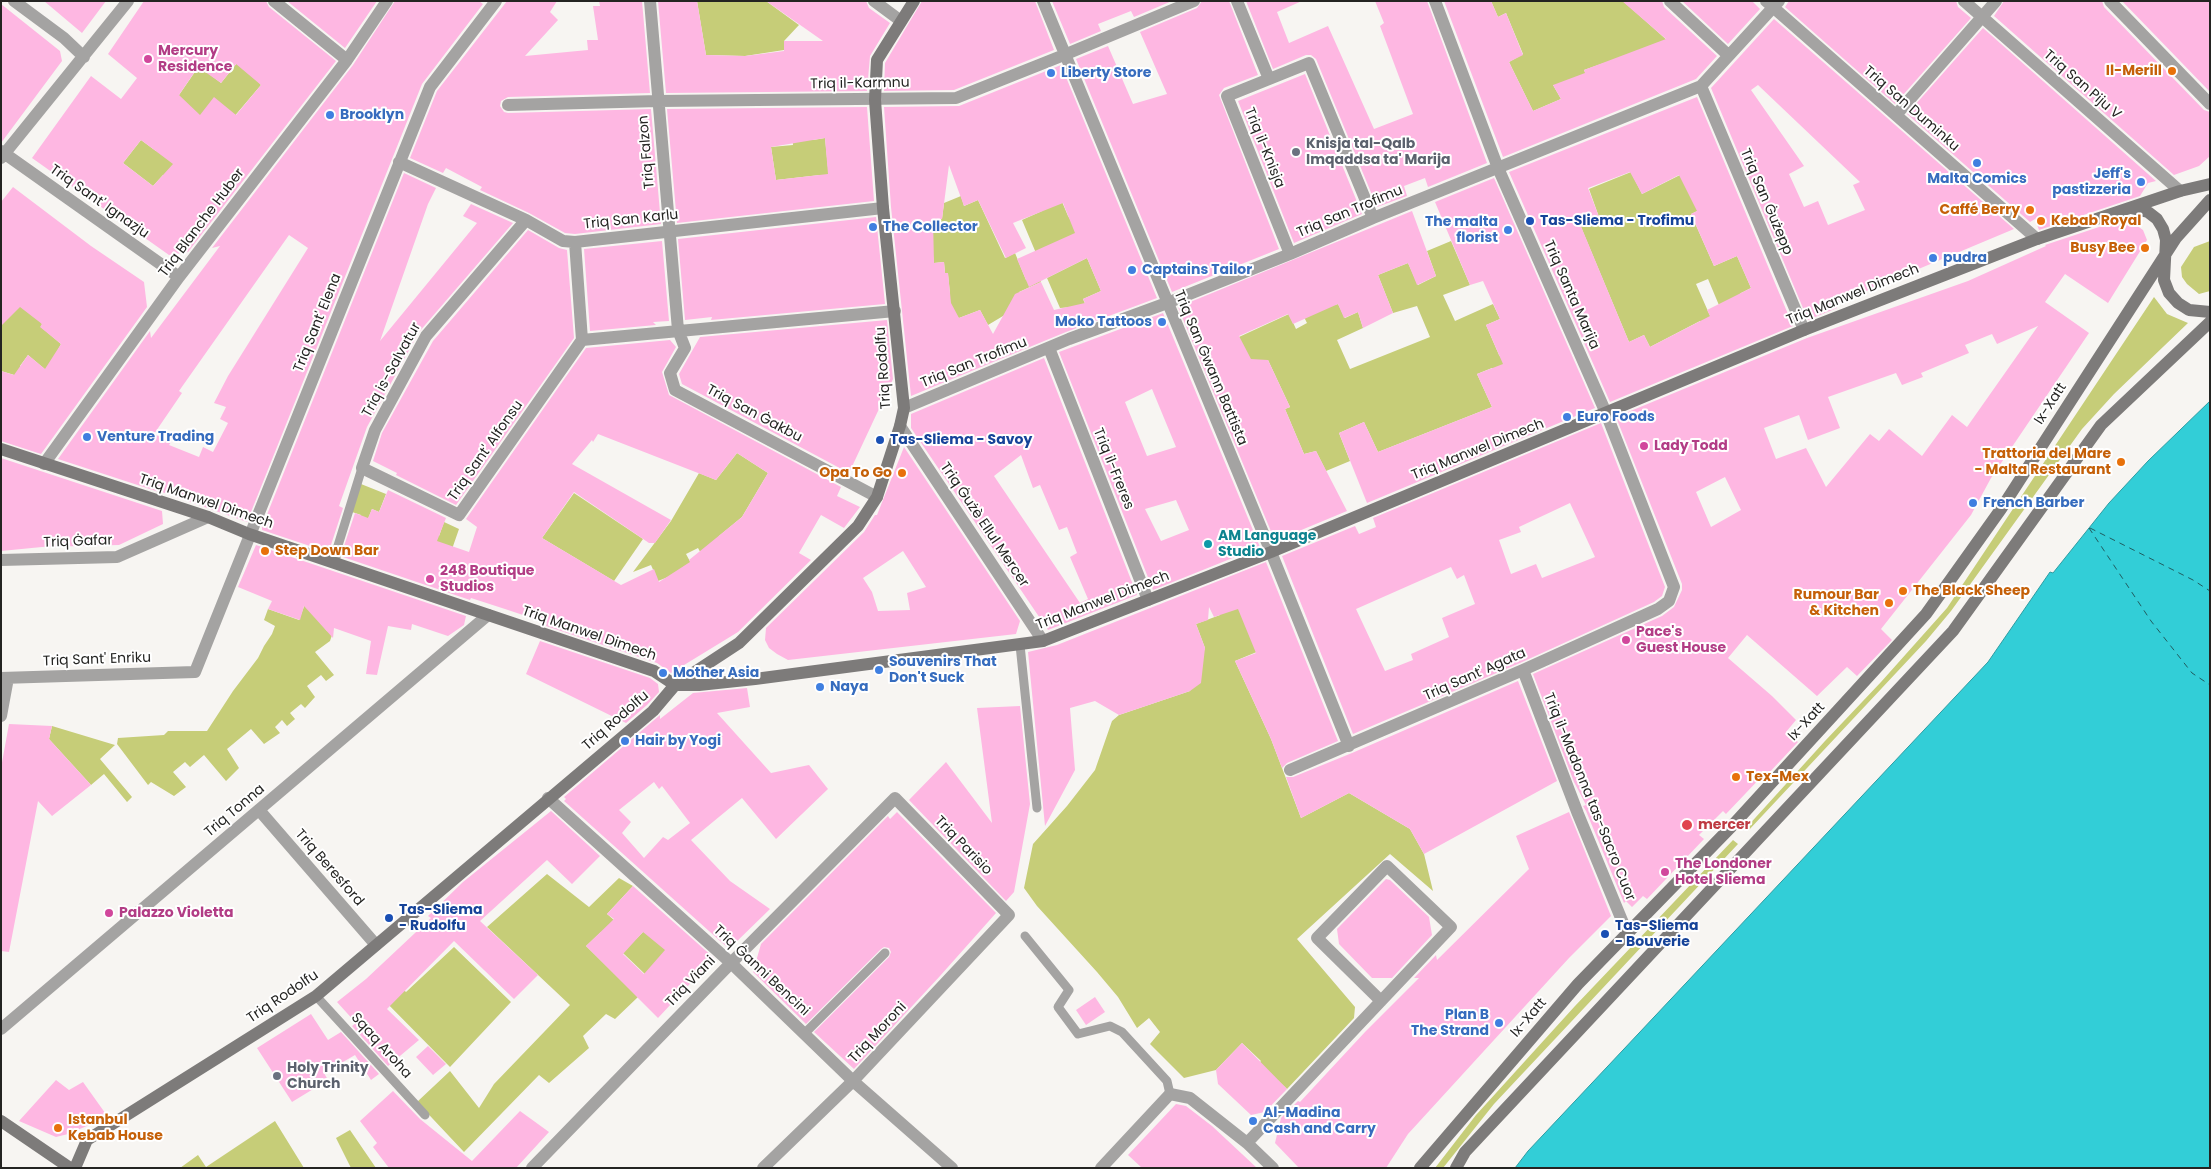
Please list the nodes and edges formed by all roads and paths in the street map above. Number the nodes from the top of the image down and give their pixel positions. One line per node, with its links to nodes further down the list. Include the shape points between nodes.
1 (14, 1): 22 (street)
2 (128, 1): 22 (street)
3 (274, 1): 23 (street)
4 (387, 1): 23 (street, Triq Blanche Huber)
5 (650, 1): 27 (street, Triq Falzon)
6 (874, 1): 19 (street)
7 (914, 1): 19 (street, Triq Rodolfu)
8 (1043, 1): 21 (street, Triq San Ġwann Battista)
9 (1194, 1): 21 (street, Triq il-Karmnu)
10 (1237, 1): 24 (street)
11 (1435, 1): 33 (street, Triq Santa Marija)
12 (1670, 1): 20 (street)
13 (1964, 1): 18 (street, Triq San Piju V)
14 (1996, 1): 18 (street)
15 (2110, 1): 28 (street)
16 (494, 2): 32 (street, Triq Sant' Elena, via 430,87)
17 (1772, 3): 20 (street, Triq San Trofimu); 30 (street, Triq San Duminku)
18 (1982, 18): 30 (street); 35 (street, Triq San Piju V)
19 (901, 21): 26 (street, Triq Rodolfu, via 877,60)
20 (1728, 55): 25 (street, Triq San Trofimu)
21 (1064, 56): 26 (street, Triq il-Karmnu, via 956,98); 47 (street, Triq San Ġwann Battista)
22 (84, 57): 31 (street)
23 (347, 60): 46 (street, Triq Blanche Huber)
24 (1269, 79): 39 (street, Triq il-Knisja, via 1309,63); 44 (street, Triq il-Knisja, via 1227,96)
25 (1701, 86): 33 (street, Triq San Trofimu); 52 (street, Triq San Ġużepp)
26 (876, 100): 27 (street, Triq il-Karmnu); 37 (street, Triq Rodolfu)
27 (658, 101): 29 (street, Triq il-Karmnu); 41 (street, Triq Falzon)
28 (2210, 104)
29 (508, 105)
30 (1896, 116): 42 (street, Triq San Duminku)
31 (2, 154): 46 (street, Triq Sant' Ignazju)
32 (399, 162): 40 (street, Triq San Karlu); 63 (street, Triq Sant' Elena)
33 (1498, 168): 39 (street, Triq San Trofimu); 56 (street, Triq Santa Marija)
34 (2210, 184): 35 (street)
35 (2180, 190): 38 (street)
36 (2210, 200): 45 (street, Ix-Xatt, via 2176,238)
37 (883, 208): 41 (street, Triq San Karlu); 48 (street, Triq Rodolfu)
38 (2126, 208): 42 (street, Triq Manwel Dimech); 45 (street, via 2137,208 2157,219 2166,240)
39 (1373, 218): 44 (street, Triq San Trofimu)
40 (526, 220): 43 (street, Triq San Karlu, via 563,241); 60 (street, Triq is-Salvatur, via 426,336 375,430)
41 (670, 231): 43 (street, Triq San Karlu); 51 (street, Triq Falzon)
42 (2037, 238): 52 (street, Triq Manwel Dimech)
43 (575, 242): 53 (street)
44 (1290, 254): 47 (street, Triq San Trofimu)
45 (2165, 257): 49 (street, via 2164,280 2169,293 2189,310); 84 (street, Ix-Xatt, via 2001,508 1926,614)
46 (179, 277): 59 (street, Triq Blanche Huber)
47 (1167, 304): 54 (street, Triq San Trofimu); 64 (street, Triq San Ġwann Battista)
48 (895, 311): 51 (street); 55 (street, Triq Rodolfu)
49 (2210, 312)
50 (2210, 322): 106 (street, via 2101,425 1953,631 1465,1152)
51 (678, 330): 53 (street); 61 (street, Triq San Ġakbu, via 685,348 670,373 675,390)
52 (1804, 330): 56 (street, Triq Manwel Dimech)
53 (582, 340): 60 (street, Triq Sant' Alfonsu, via 459,515)
54 (1049, 348): 55 (street, Triq San Trofimu); 67 (street, Triq il-Freres)
55 (904, 408): 57 (street, Triq Rodolfu)
56 (1606, 413): 64 (street, Triq Manwel Dimech); 68 (street, Triq Santa Marija, via 1672,581 1674,587)
57 (900, 426): 61 (street, Triq Rodolfu); 70 (street, Triq Ġużè Ellul Mercer)
58 (1, 449): 59 (street, Triq Manwel Dimech)
59 (44, 464): 62 (street, Triq Manwel Dimech)
60 (362, 468): 65 (lane, Triq is-Salvatur)
61 (877, 496): 75 (street, Triq Rodolfu, via 858,526 739,644)
62 (208, 516): 63 (street, Triq Manwel Dimech); 66 (street, Triq Ġafar, via 118,556)
63 (249, 534): 65 (street, Triq Manwel Dimech); 73 (street, Triq Sant' Elena)
64 (1271, 552): 67 (street, Triq Manwel Dimech); 77 (street, Triq San Ġwann Battista)
65 (335, 557): 69 (street, Triq Manwel Dimech)
66 (1, 560)
67 (1148, 600): 70 (street, Triq Manwel Dimech)
68 (1670, 601): 72 (street, Triq Sant' Agata)
69 (488, 615): 75 (street, Triq Manwel Dimech, via 654,671); 82 (street, Triq Tonna)
70 (1042, 641): 71 (street, Triq Manwel Dimech)
71 (1020, 645): 75 (street, Triq Manwel Dimech, via 755,679); 81 (lane)
72 (1523, 670): 77 (street, Triq Sant' Agata); 84 (street, Triq il-Madonna tas-Sacro Cuor)
73 (194, 672): 74 (street, Triq Sant' Enriku)
74 (5, 678): 76 (street)
75 (675, 685): 79 (street, Triq Rodolfu, via 653,711)
76 (1, 716)
77 (1349, 746): 78 (street, Triq Sant' Agata)
78 (1290, 770)
79 (548, 798): 86 (street, Triq Rodolfu); 88 (street, Triq Ġanni Bencini)
80 (895, 798): 83 (street, Triq Parisio); 88 (street, Triq Viani)
81 (1037, 808)
82 (259, 810): 86 (street, Triq Beresford); 91 (street, Triq Tonna)
83 (1009, 914): 93 (street, Triq Moroni)
84 (1628, 935): 105 (street, Ix-Xatt, via 1578,984)
85 (1025, 936): 94 (lane, via 1069,990 1058,1007 1078,1034 1110,1026 1122,1032 1167,1081)
86 (376, 945): 89 (street, Triq Rodolfu)
87 (885, 953): 92 (lane)
88 (731, 963): 92 (street, Triq Ġanni Bencini); 100 (street, Triq Viani)
89 (316, 996): 95 (lane, Sqaq Aroha); 99 (street, Triq Rodolfu, via 87,1140)
90 (1381, 1001): 90 (street, via 1451,927 1387,866 1317,938); 97 (street)
91 (1, 1029)
92 (805, 1034): 93 (street, Triq Ġanni Bencini)
93 (853, 1081): 101 (street, Triq Moroni); 102 (street, Triq Ġanni Bencini)
94 (1170, 1094): 97 (street, via 1190,1098); 103 (street)
95 (425, 1115)
96 (1, 1121): 98 (street)
97 (1247, 1143): 104 (street)
98 (70, 1168)
99 (75, 1168)
100 (532, 1168)
101 (763, 1168)
102 (952, 1168)
103 (1101, 1168)
104 (1273, 1168)
105 (1420, 1168)
106 (1456, 1168)

